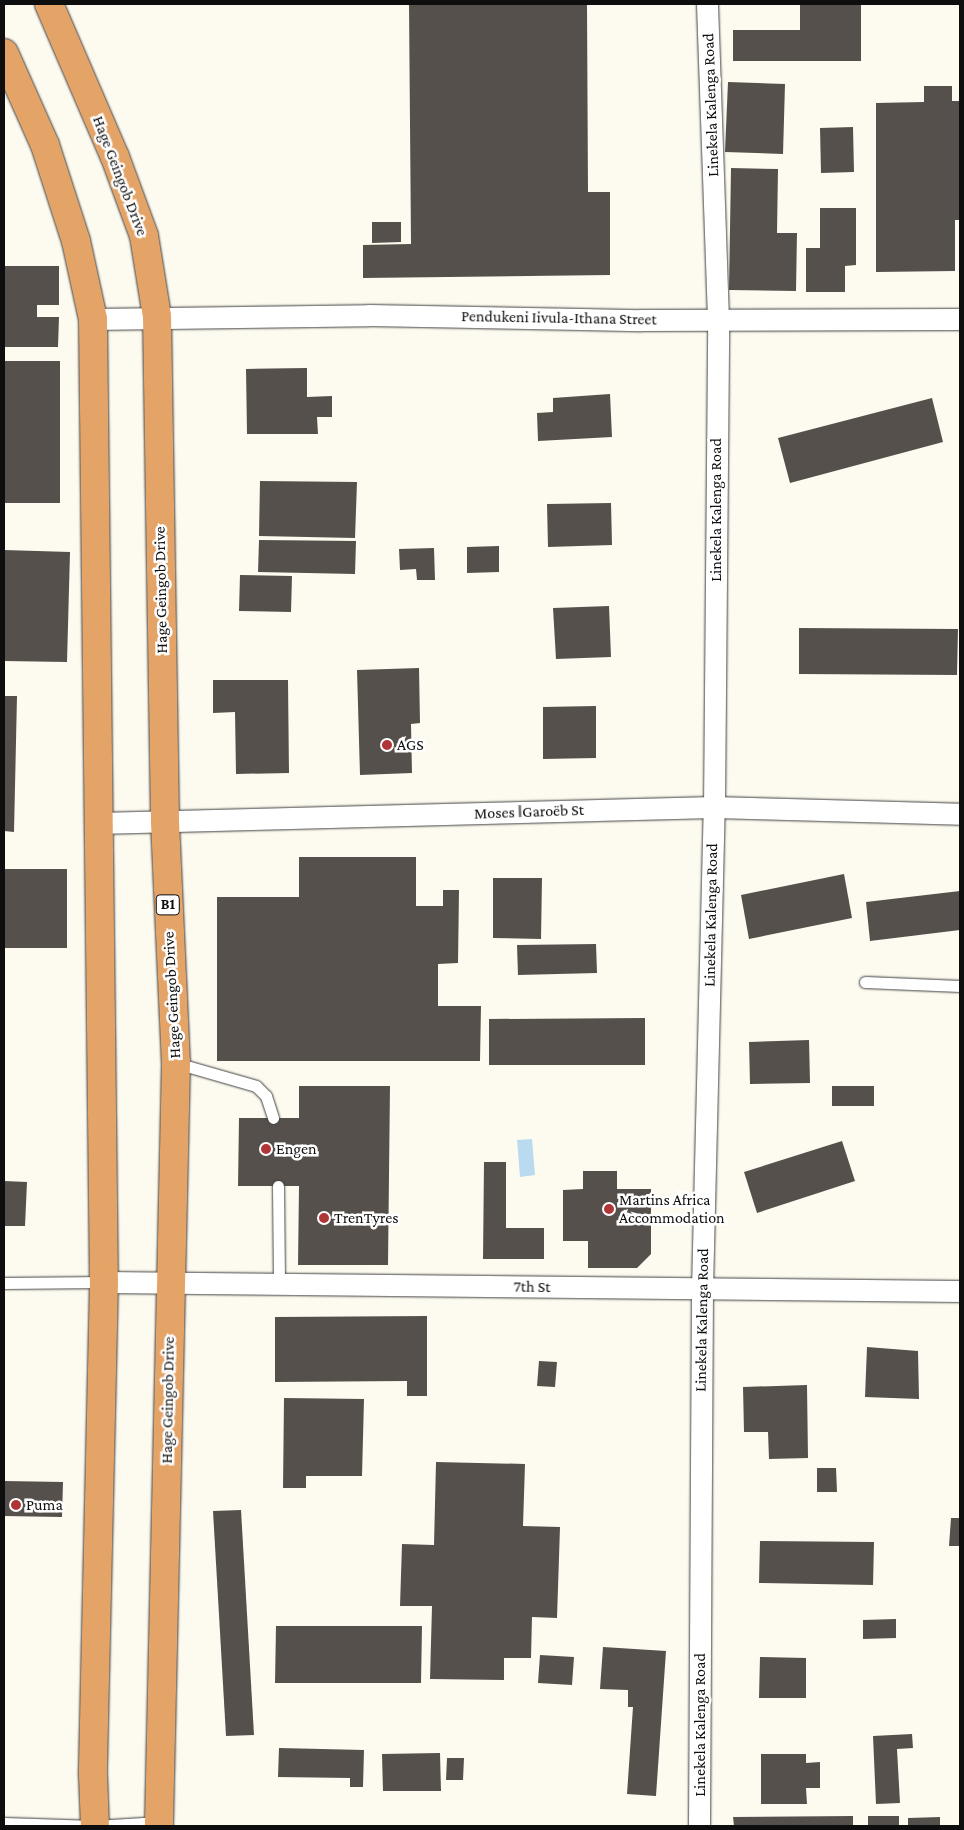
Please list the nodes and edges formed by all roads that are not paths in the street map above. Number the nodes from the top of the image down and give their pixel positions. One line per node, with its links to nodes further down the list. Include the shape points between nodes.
1 (49, 4): 4 (highway, Hage Geingob Drive / B1, via 115,157 144,236)
2 (707, 4): 6 (street, Linekela Kalenga Road)
3 (4, 53): 5 (highway, via 45,145 76,241)
4 (157, 316): 5 (street, Pendukeni Iivula-Ithana Street); 6 (street, Pendukeni Iivula-Ithana Street); 10 (highway, Hage Geingob Drive / B1)
5 (93, 319): 11 (highway)
6 (718, 319): 7 (street, Pendukeni Iivula-Ithana Street); 8 (street, Linekela Kalenga Road)
7 (960, 319)
8 (714, 808): 9 (street, Moses ǁGaroëb St); 10 (street, Moses ǁGaroëb St); 21 (street, Linekela Kalenga Road)
9 (960, 814)
10 (165, 822): 11 (street, Moses ǁGaroëb St); 14 (highway, Hage Geingob Drive / B1)
11 (98, 823): 17 (highway)
12 (864, 982): 13 (lane)
13 (960, 986)
14 (176, 1062): 15 (lane, via 256,1086 266,1096); 18 (highway, Hage Geingob Drive / B1)
15 (273, 1118)
16 (278, 1186): 20 (lane)
17 (104, 1282): 18 (street, 7th St); 19 (lane); 25 (highway, via 93,1775)
18 (170, 1282): 20 (street, 7th St); 24 (highway, Hage Geingob Drive / B1)
19 (4, 1283)
20 (279, 1284): 21 (street, 7th St)
21 (702, 1290): 22 (street, 7th St); 26 (street, Linekela Kalenga Road)
22 (960, 1291)
23 (4, 1823): 25 (lane)
24 (159, 1824): 25 (lane)
25 (95, 1826)
26 (700, 1826)

